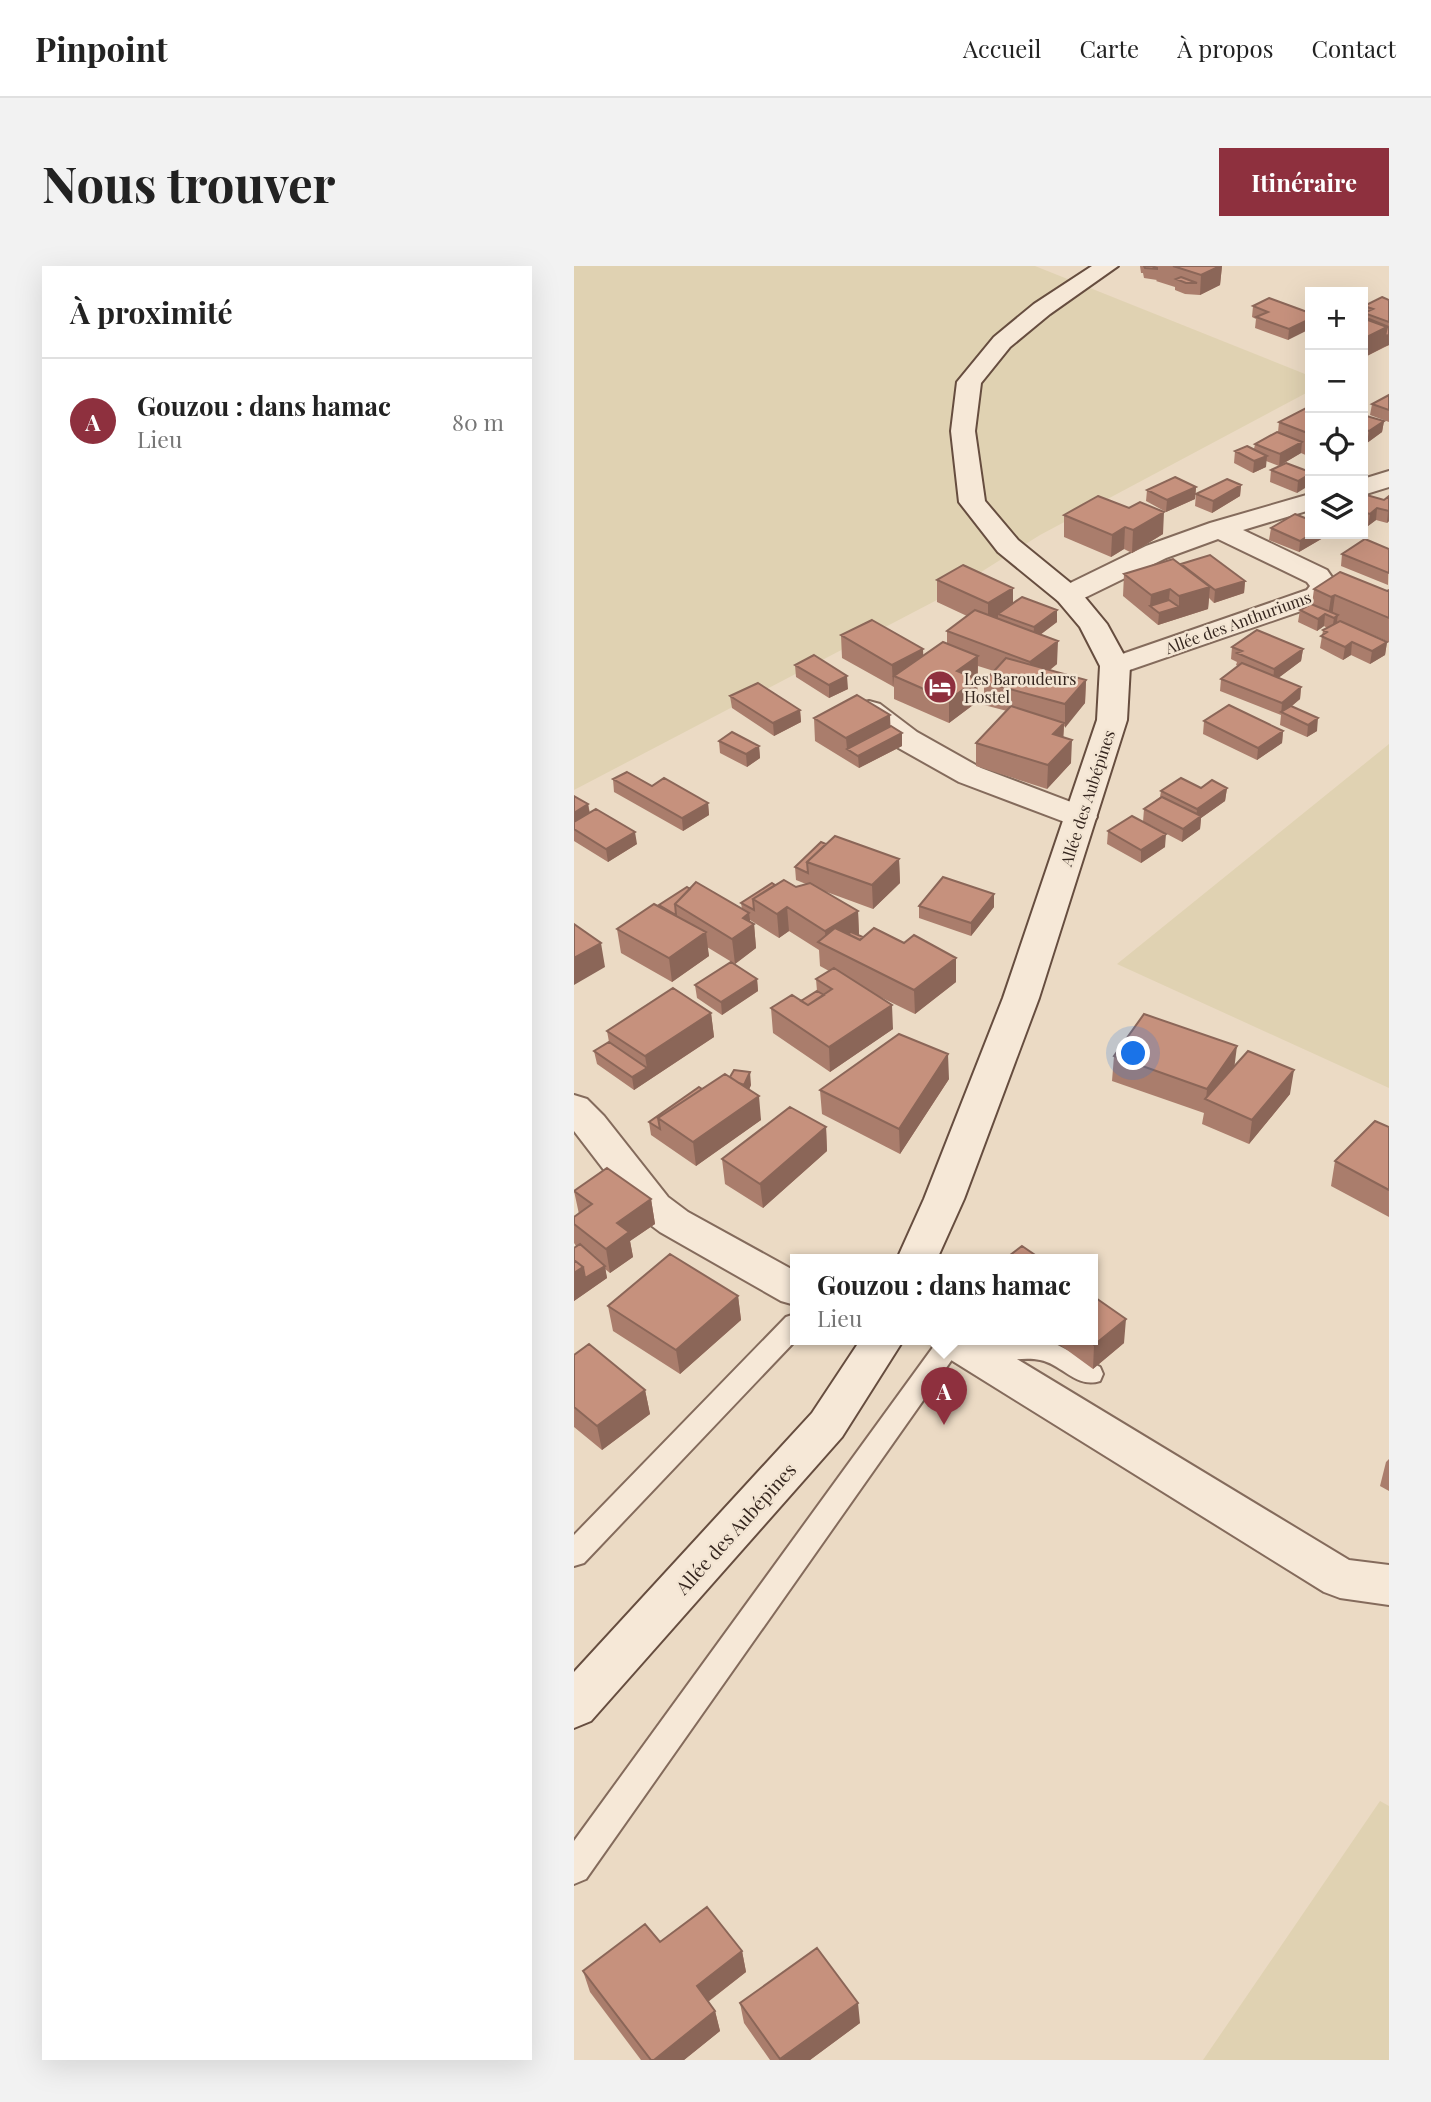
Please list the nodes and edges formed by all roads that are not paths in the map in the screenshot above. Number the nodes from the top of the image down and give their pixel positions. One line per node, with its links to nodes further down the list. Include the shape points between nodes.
1 (1107, 266): 6 (street, via 1002,342 969,382 963,431 972,502 1008,546)
2 (1389, 479): 3 (street)
3 (1368, 485)
4 (1305, 503): 5 (street)
5 (1219, 529): 6 (street, via 1156,552); 7 (street, Allée des Anthuriums, via 1317,576 1324,586 1317,596)
6 (1068, 595): 7 (street, via 1093,624)
7 (1115, 666): 9 (street, Allée des Aubépines, via 1112,720)
8 (869, 710): 9 (street, via 906,739 970,775)
9 (1081, 817): 11 (street, Allée des Aubépines, via 1021,998)
10 (574, 1108): 12 (street, via 654,1207)
11 (919, 1254)
12 (790, 1287)
13 (790, 1329): 17 (lane)
14 (879, 1345): 19 (street, Allée des Aubépines, via 827,1425)
15 (959, 1345): 16 (lane, via 1044,1349); 18 (street, via 1340,1577); 20 (lane)
16 (1090, 1374)
17 (574, 1554)
18 (1389, 1585)
19 (574, 1706)
20 (574, 1868)

